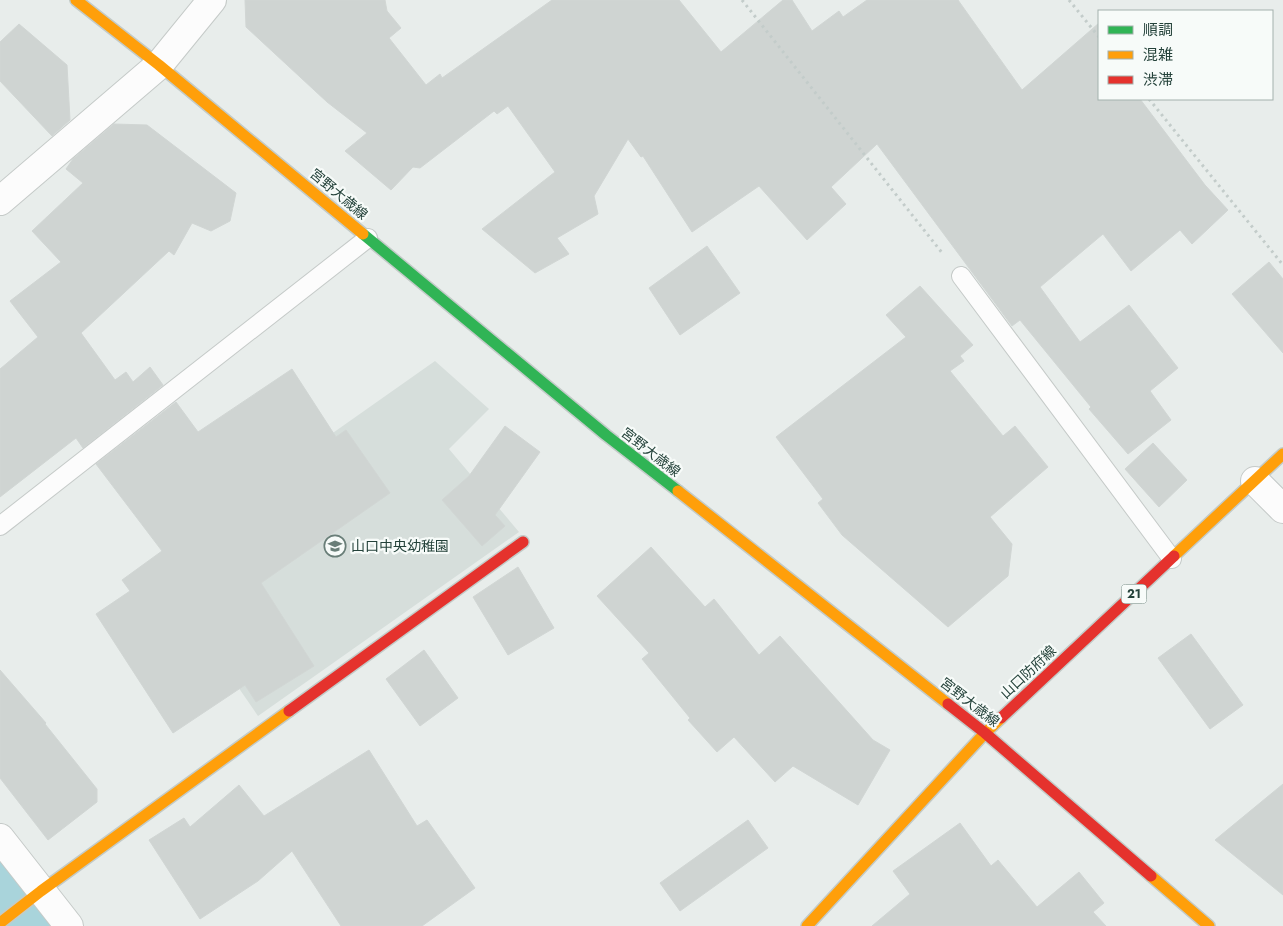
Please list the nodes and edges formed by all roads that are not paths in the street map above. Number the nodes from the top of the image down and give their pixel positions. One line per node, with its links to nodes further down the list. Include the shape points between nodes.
1 (76, 0): 3 (main road, 宮野大歳線)
2 (212, 0): 3 (street)
3 (159, 65): 4 (street); 5 (main road, 宮野大歳線)
4 (0, 201)
5 (368, 238): 10 (lane); 13 (main road, 宮野大歳線, via 606,435)
6 (961, 276): 12 (lane)
7 (1283, 454): 8 (main road, 山口防府線 / 21)
8 (1255, 481): 9 (street); 12 (main road, 山口防府線 / 21)
9 (1283, 509)
10 (0, 526)
11 (522, 542): 15 (main road)
12 (1172, 559): 13 (main road, 山口防府線 / 21)
13 (985, 733): 18 (main road, 山口防府線 / 21); 19 (main road, 宮野大歳線)
14 (0, 838): 15 (street)
15 (41, 891): 16 (main road); 17 (street)
16 (0, 923)
17 (68, 926)
18 (807, 926)
19 (1209, 926)

